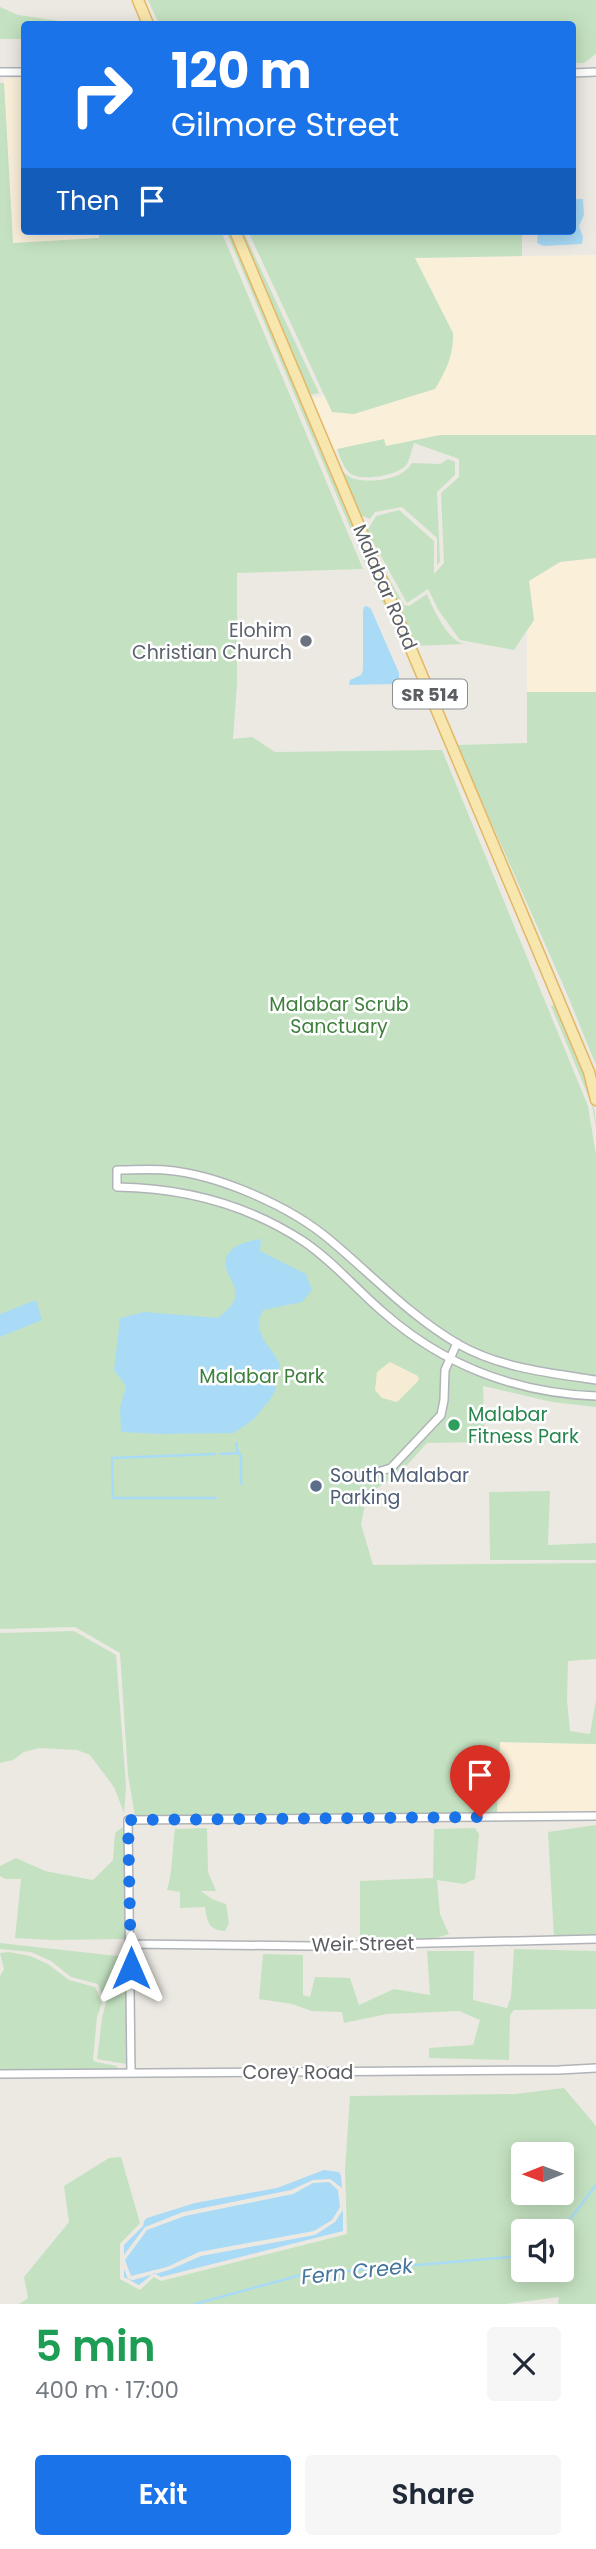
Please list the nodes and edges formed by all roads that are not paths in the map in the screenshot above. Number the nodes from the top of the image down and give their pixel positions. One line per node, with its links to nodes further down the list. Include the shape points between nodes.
1 (138, 0): 2 (main road)
2 (147, 21)
3 (0, 72): 4 (street)
4 (21, 72)
5 (576, 72): 6 (street)
6 (596, 72)
7 (237, 235): 8 (main road, Malabar Road / SR 514, via 589,1072)
8 (596, 1100)
9 (280, 1207): 10 (street); 10 (street, via 202,1177 117,1170 117,1187 185,1192); 11 (street, via 315,1227)
10 (269, 1220): 12 (street, via 306,1243)
11 (378, 1284): 12 (street); 13 (street)
12 (367, 1298): 14 (street, via 416,1339)
13 (457, 1343): 14 (street); 15 (street, via 482,1356 534,1371)
14 (450, 1357): 16 (street, via 501,1381 552,1393); 17 (street, via 441,1415 391,1468)
15 (596, 1380)
16 (596, 1396)
17 (374, 1473)
18 (596, 1816): 20 (street, via 128,1820)
19 (596, 1939): 20 (street, Weir Street, via 310,1946)
20 (131, 1944): 22 (street)
21 (596, 2068): 22 (street, Corey Road)
22 (131, 2073): 23 (street, Corey Road)
23 (0, 2074)

